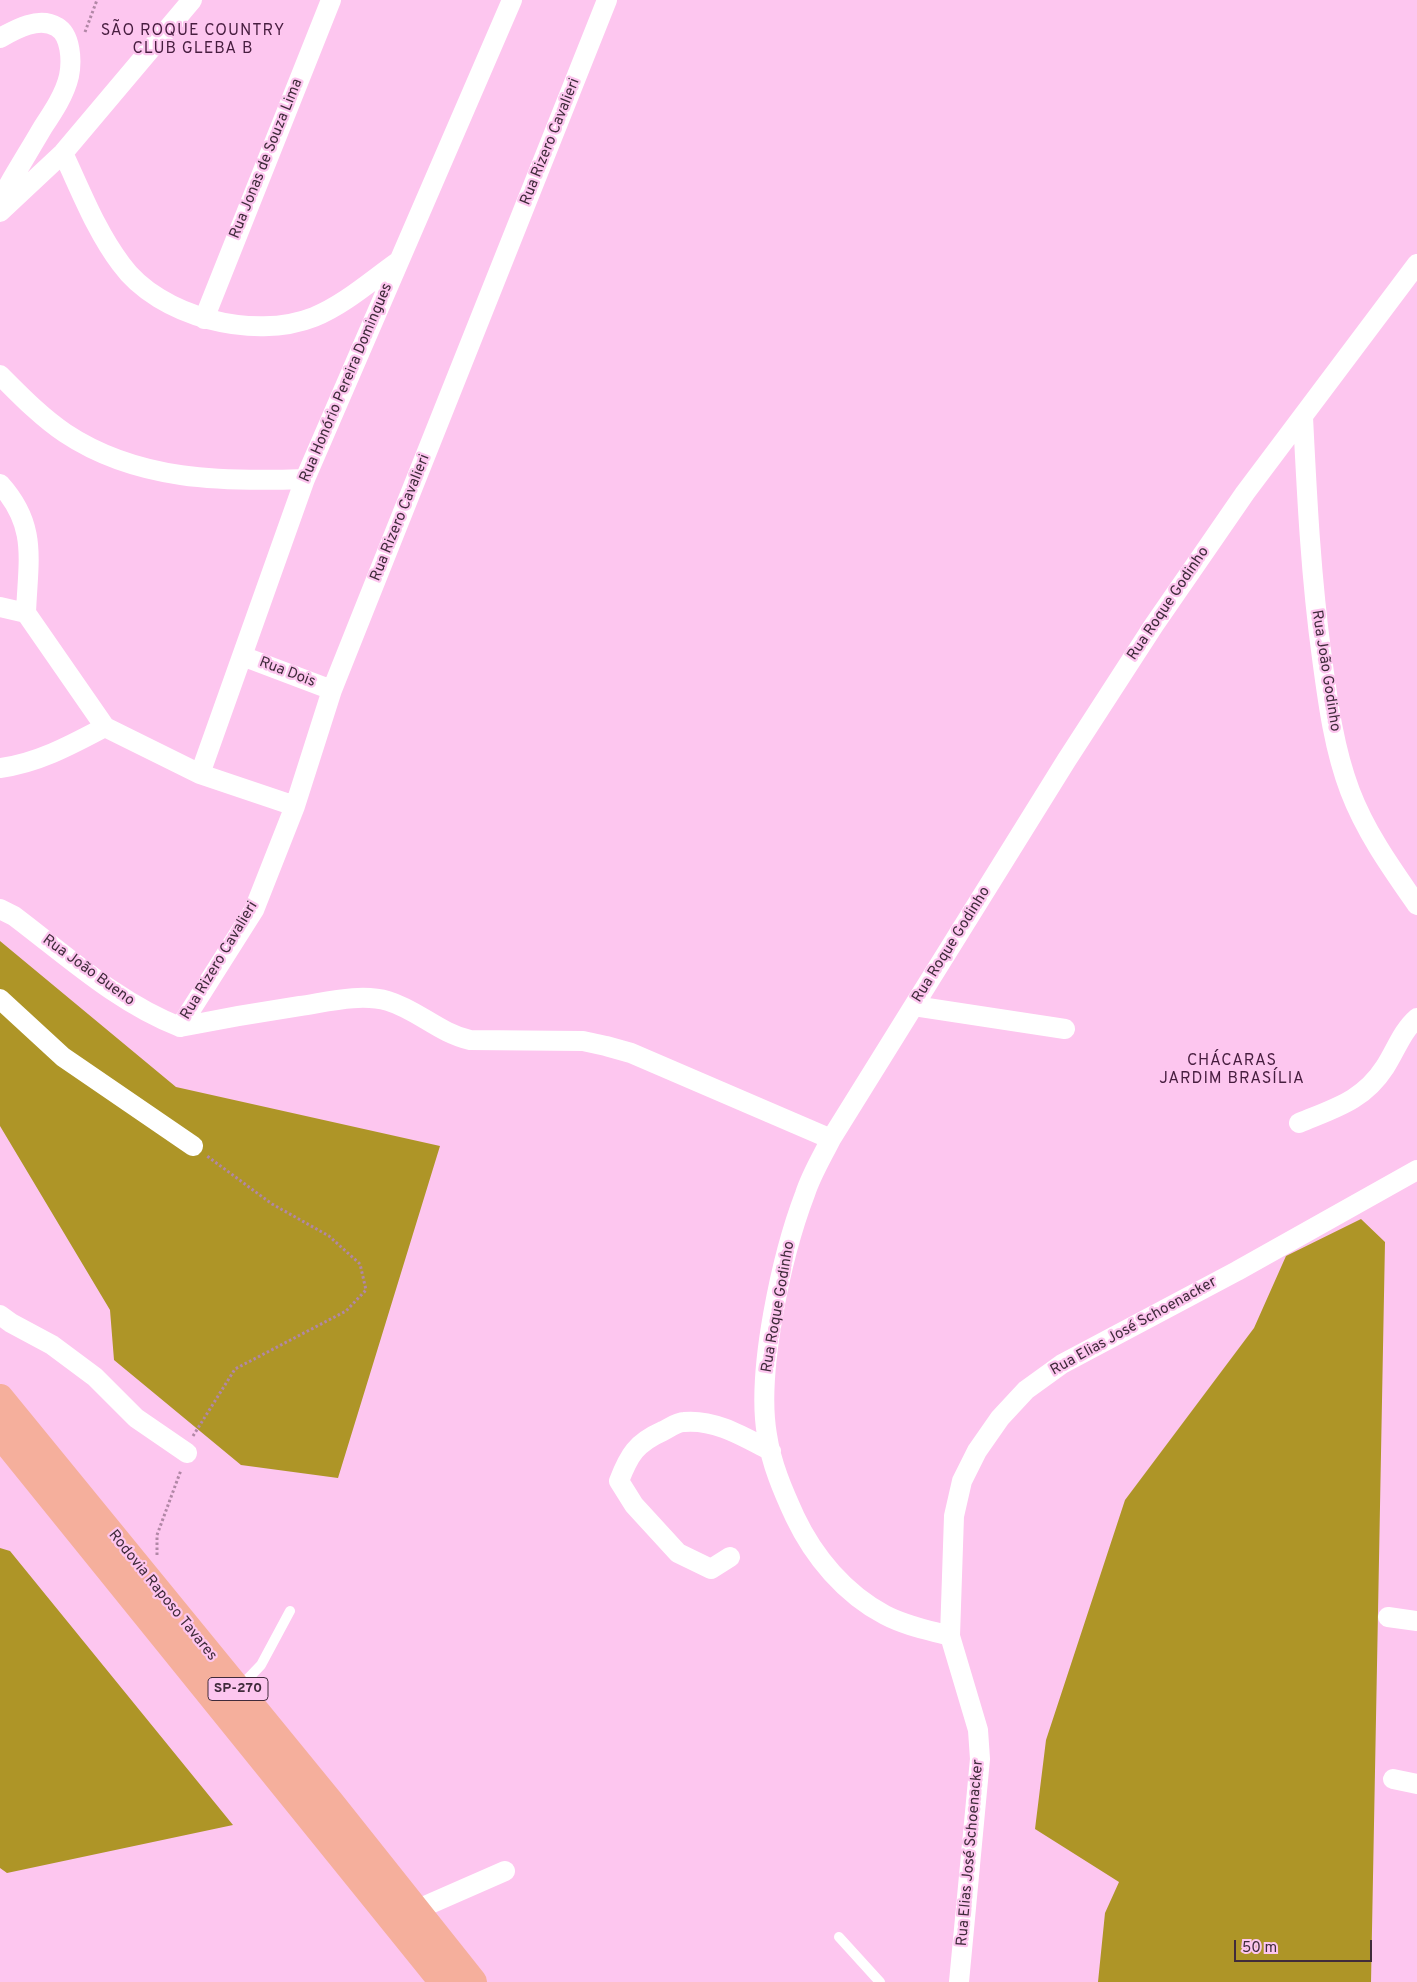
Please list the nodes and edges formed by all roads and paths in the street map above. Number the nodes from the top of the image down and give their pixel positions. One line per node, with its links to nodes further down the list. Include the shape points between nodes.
1 (192, 0): 6 (street)
2 (331, 0): 11 (street, Rua Jonas de Souza Lima)
3 (512, 0): 9 (street, Rua Honório Pereira Domingues)
4 (607, 0): 19 (street, Rua Rizero Cavalieri)
5 (0, 38): 7 (street, via 35,23 50,22 61,29 69,46 70,62 69,76 58,103)
6 (62, 153): 8 (street); 11 (street, via 121,266 143,288 166,303)
7 (0, 200)
8 (0, 212)
9 (399, 260): 11 (street, via 334,306 297,323 258,326); 14 (street, Rua Honório Pereira Domingues)
10 (1417, 264): 13 (street, Rua Roque Godinho)
11 (204, 318)
12 (0, 374): 14 (street, via 65,433 113,458 149,470 191,478 246,481)
13 (1303, 417): 24 (street, Rua João Godinho, via 1312,584 1328,707 1339,756 1365,826); 27 (street, Rua Roque Godinho, via 1208,545 1154,625)
14 (306, 479): 18 (street, Rua Honório Pereira Domingues)
15 (0, 484): 17 (street, via 18,508 26,526)
16 (0, 607): 17 (street)
17 (26, 612): 20 (street)
18 (242, 656): 19 (street, Rua Dois); 22 (street, Rua Honório Pereira Domingues)
19 (332, 690): 23 (street, Rua Rizero Cavalieri)
20 (105, 727): 21 (street, via 44,757); 22 (street)
21 (0, 768)
22 (200, 774): 23 (street)
23 (295, 806): 29 (street, Rua Rizero Cavalieri, via 254,910)
24 (1417, 906)
25 (0, 909): 29 (street, Rua João Bueno, via 132,1004)
26 (0, 999): 33 (street, via 63,1057)
27 (914, 1006): 30 (street); 32 (street, Rua Roque Godinho)
28 (1417, 1018): 31 (street, via 1408,1025 1375,1082 1359,1096)
29 (180, 1027): 32 (street, via 331,1001 387,1000 411,1010 454,1036 470,1040 583,1041 631,1053)
30 (1065, 1029)
31 (1299, 1123)
32 (831, 1139): 38 (street, Rua Roque Godinho, via 805,1191 785,1258 769,1348 765,1399 766,1434)
33 (192, 1146): 39 (path, via 272,1204 329,1236 360,1264 366,1290 346,1311 235,1369 195,1432)
34 (1417, 1170): 45 (street, Rua Elias José Schoenacker, via 1237,1272 1062,1364 1026,1390 995,1424 962,1481 954,1516)
35 (0, 1315): 39 (street, via 59,1350 95,1377 136,1418)
36 (0, 1398): 46 (highway, Rodovia Raposo Tavares / SP-270)
37 (0, 1434): 52 (highway, Rodovia Raposo Tavares / SP-270)
38 (771, 1451): 40 (street, via 712,1424 682,1422 650,1436 629,1455 619,1481 634,1504 678,1553 711,1569); 45 (street, Rua Roque Godinho, via 785,1496 803,1534 823,1564 842,1584 866,1603 904,1624)
39 (187, 1454): 41 (path, via 157,1535)
40 (730, 1557)
41 (156, 1561)
42 (290, 1611): 46 (lane, via 261,1665)
43 (1388, 1617): 44 (street)
44 (1417, 1621)
45 (950, 1636): 55 (street, Rua Elias José Schoenacker, via 978,1730 980,1759)
46 (238, 1689): 50 (highway, Rodovia Raposo Tavares / SP-270)
47 (1393, 1779): 48 (street)
48 (1417, 1784)
49 (504, 1871): 50 (street)
50 (416, 1910): 53 (highway, Rodovia Raposo Tavares / SP-270)
51 (839, 1937): 54 (lane)
52 (443, 1982)
53 (473, 1982)
54 (880, 1982)
55 (959, 1982)

